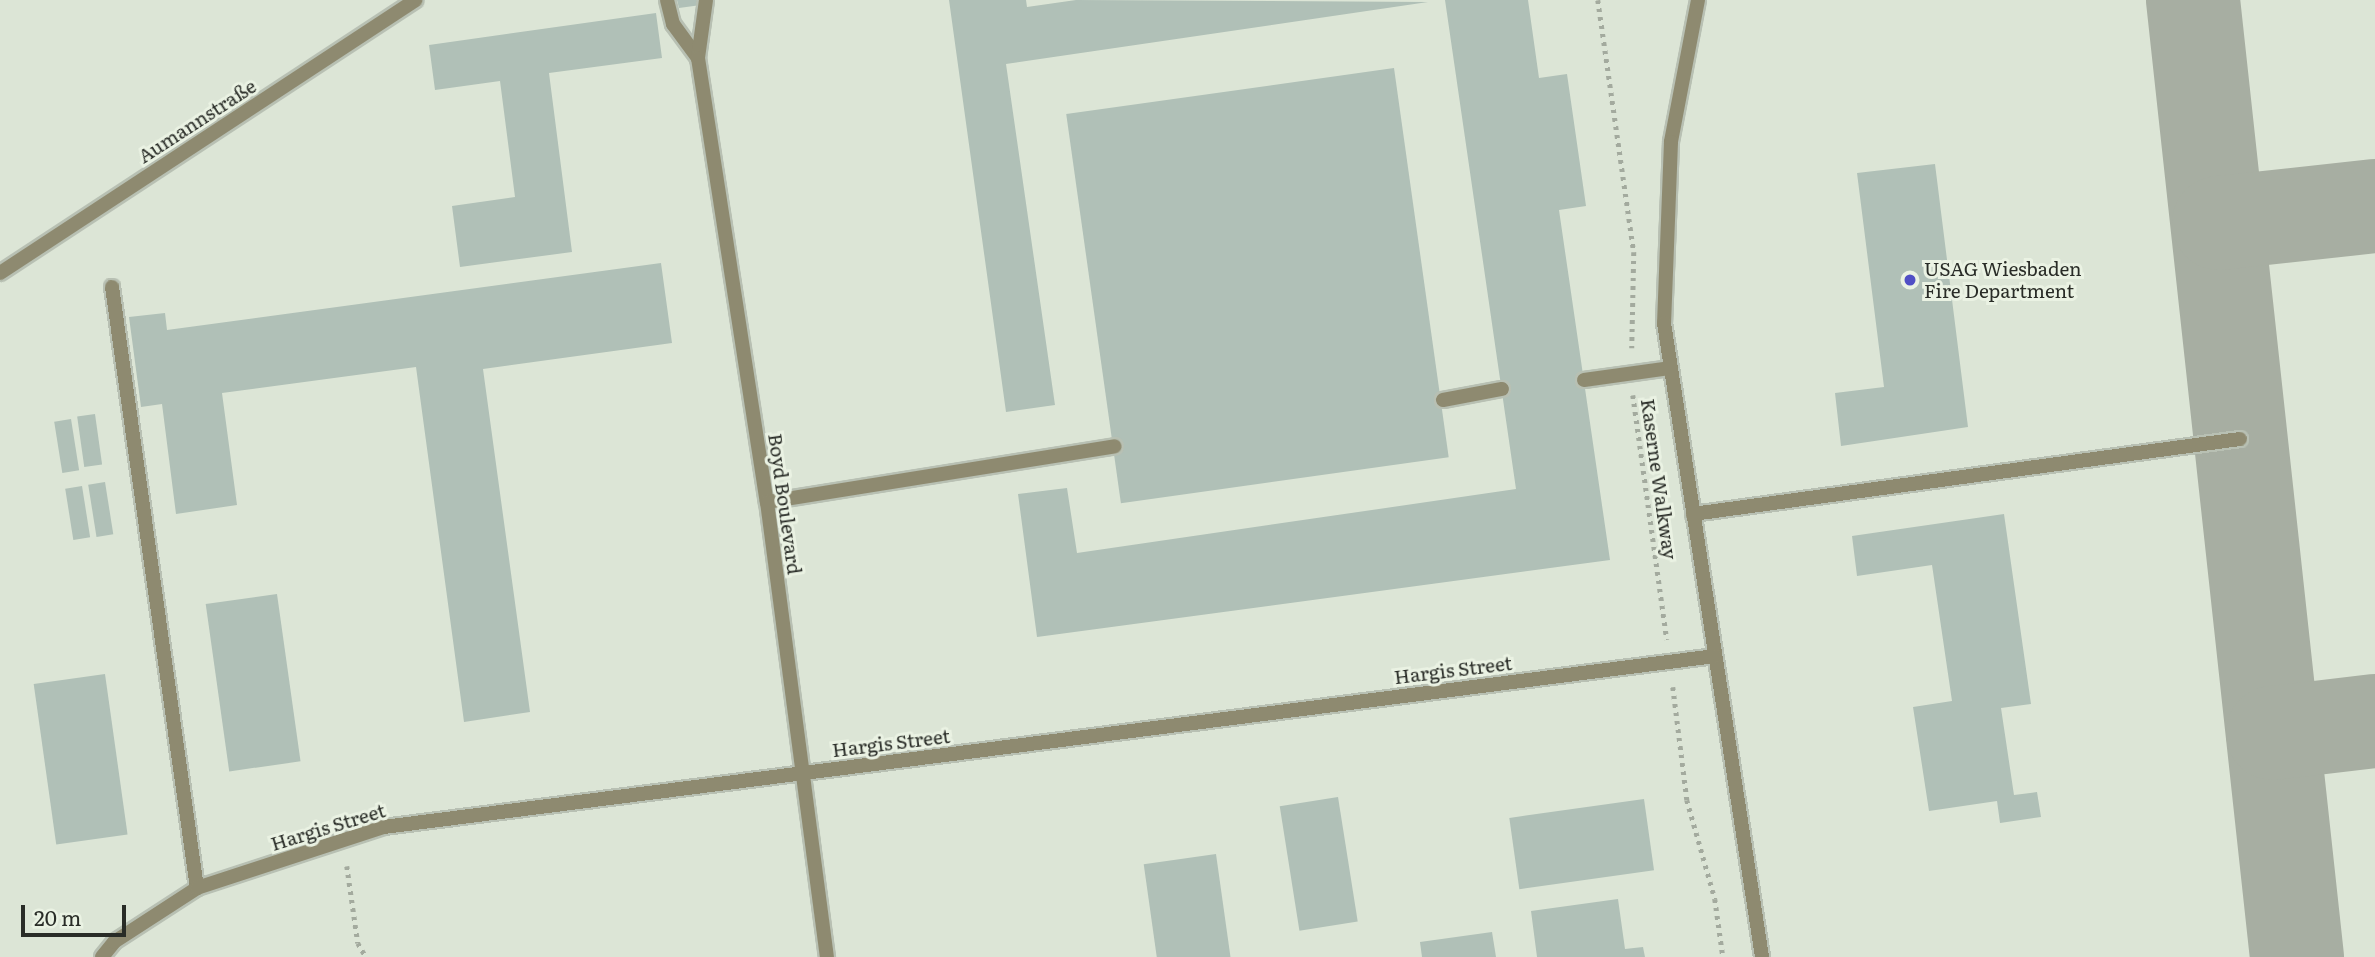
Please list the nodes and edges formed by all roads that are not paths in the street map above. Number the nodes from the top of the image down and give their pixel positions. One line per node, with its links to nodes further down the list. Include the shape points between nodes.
1 (415, 0): 6 (street, Aumannstraße)
2 (667, 0): 5 (street, Boyd Boulevard, via 673,24)
3 (706, 0): 5 (street, Boyd Boulevard)
4 (1698, 0): 8 (street, via 1671,142 1664,323)
5 (698, 58): 14 (street, Boyd Boulevard)
6 (0, 273)
7 (113, 287): 18 (street)
8 (1671, 368): 9 (street); 15 (street)
9 (1584, 380)
10 (1502, 389): 11 (street)
11 (1443, 400)
12 (2240, 439): 15 (street)
13 (1115, 446): 14 (street)
14 (766, 502): 17 (street, Boyd Boulevard)
15 (1693, 514): 16 (street)
16 (1715, 656): 17 (street, Hargis Street); 21 (street)
17 (802, 774): 18 (street, Hargis Street, via 384,827); 20 (street, Boyd Boulevard)
18 (197, 888): 19 (street, Hargis Street, via 114,943)
19 (102, 957)
20 (827, 957)
21 (1762, 957)

